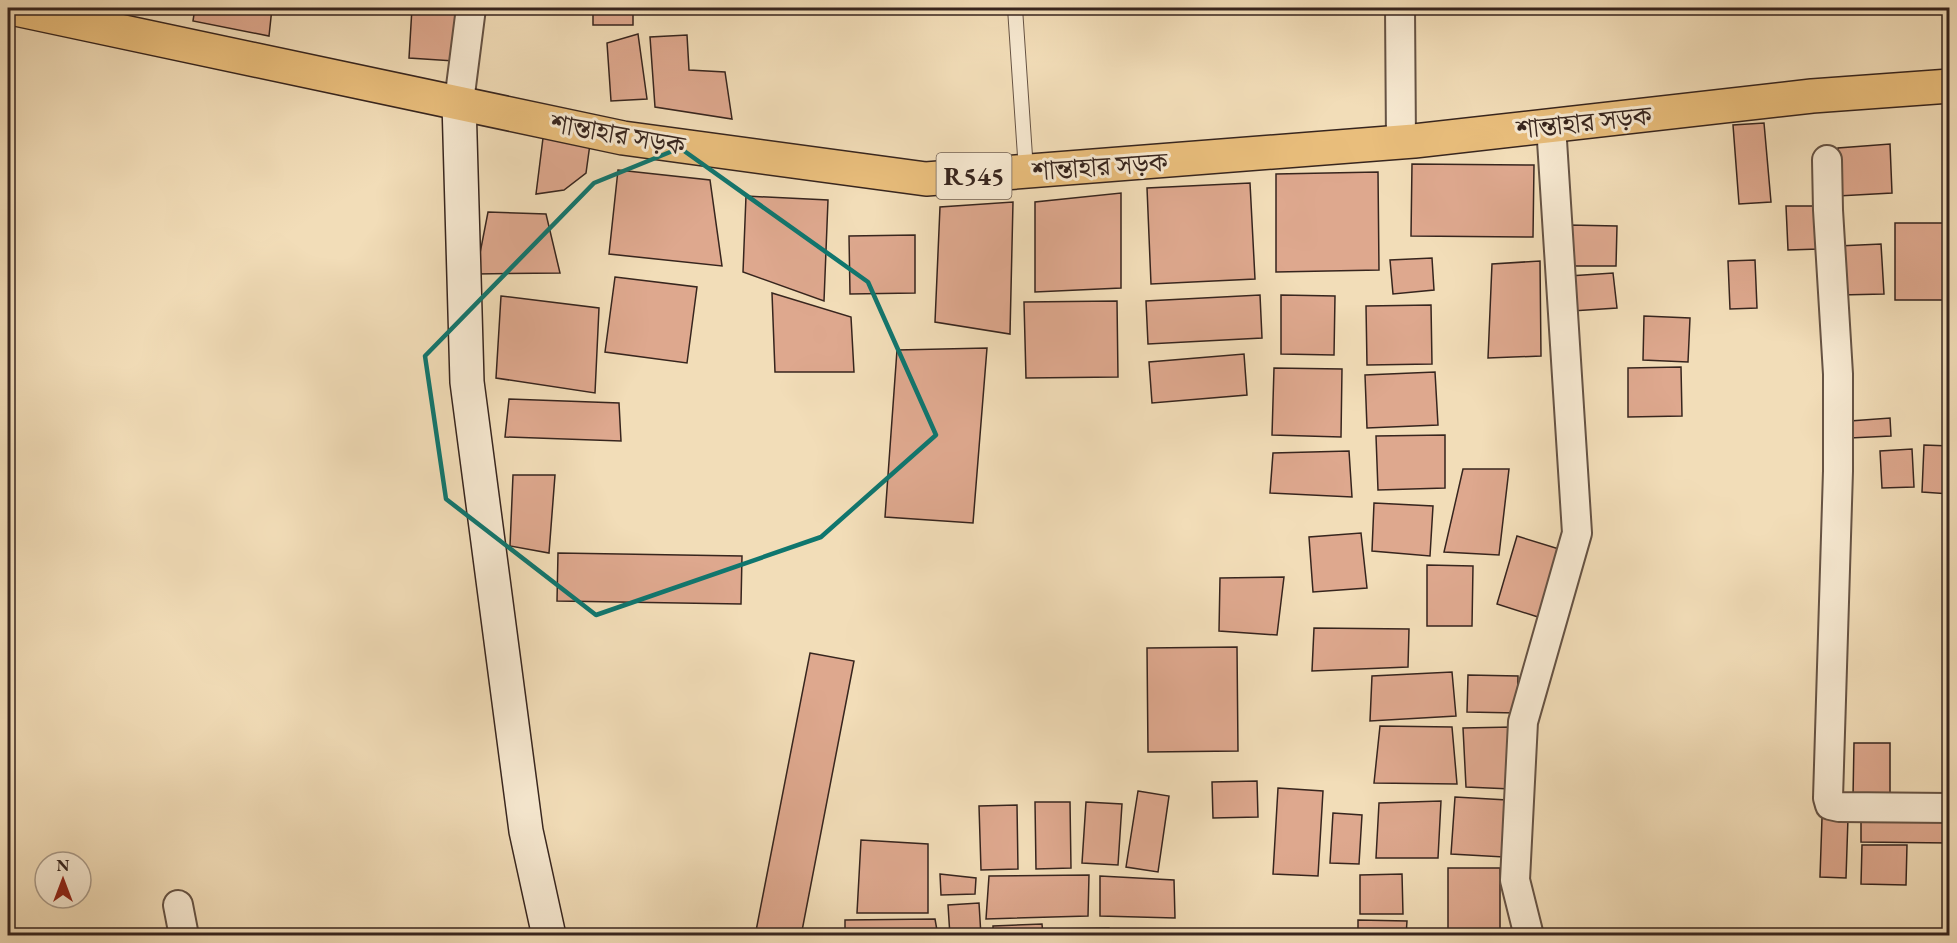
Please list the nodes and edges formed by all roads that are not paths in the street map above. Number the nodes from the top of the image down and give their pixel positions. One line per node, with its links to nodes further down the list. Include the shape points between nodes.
1 (11, 8): 5 (main road, শান্তাহার সড়ক / R545)
2 (471, 8): 7 (street)
3 (1015, 8): 11 (lane)
4 (1400, 8): 9 (street)
5 (71, 14): 7 (main road, শান্তাহার সড়ক / R545)
6 (1950, 86): 8 (main road, শান্তাহার সড়ক / R545, via 1812,96)
7 (459, 102): 11 (main road, শান্তাহার সড়ক / R545, via 623,138 926,179); 15 (street, via 467,382 526,831)
8 (1551, 125): 9 (main road, শান্তাহার সড়ক / R545); 16 (street, via 1576,533 1523,722 1515,880)
9 (1401, 142): 11 (main road, শান্তাহার সড়ক / R545)
10 (1827, 160): 12 (street, via 1838,374 1828,798 1830,805 1839,807)
11 (1026, 171)
12 (1950, 808)
13 (178, 905): 14 (street)
14 (184, 936)
15 (549, 936)
16 (1529, 936)

